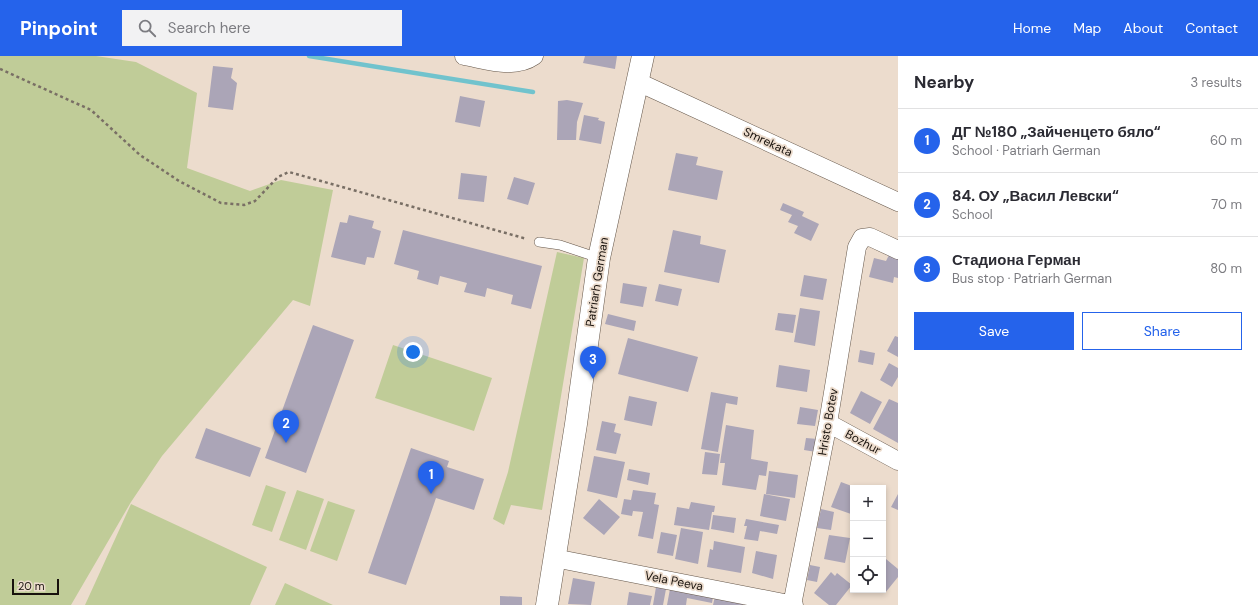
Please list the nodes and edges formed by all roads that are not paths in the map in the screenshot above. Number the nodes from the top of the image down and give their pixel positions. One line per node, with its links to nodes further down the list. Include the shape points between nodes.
1 (464, 56): 2 (street, via 517,64 526,62)
2 (534, 56)
3 (643, 56): 4 (street, Patriarh German)
4 (638, 82): 5 (street, Smrekata); 8 (street, Patriarh German)
5 (898, 202)
6 (539, 242): 8 (lane, via 560,245)
7 (898, 250): 9 (street, Hristo Botev, via 870,237 862,238 857,246)
8 (599, 258): 11 (street, Patriarh German)
9 (828, 423): 10 (street, Bozhur); 12 (street, Hristo Botev)
10 (898, 461)
11 (554, 558): 12 (street, Vela Peeva); 13 (street, Patriarh German)
12 (793, 604)
13 (547, 605)

